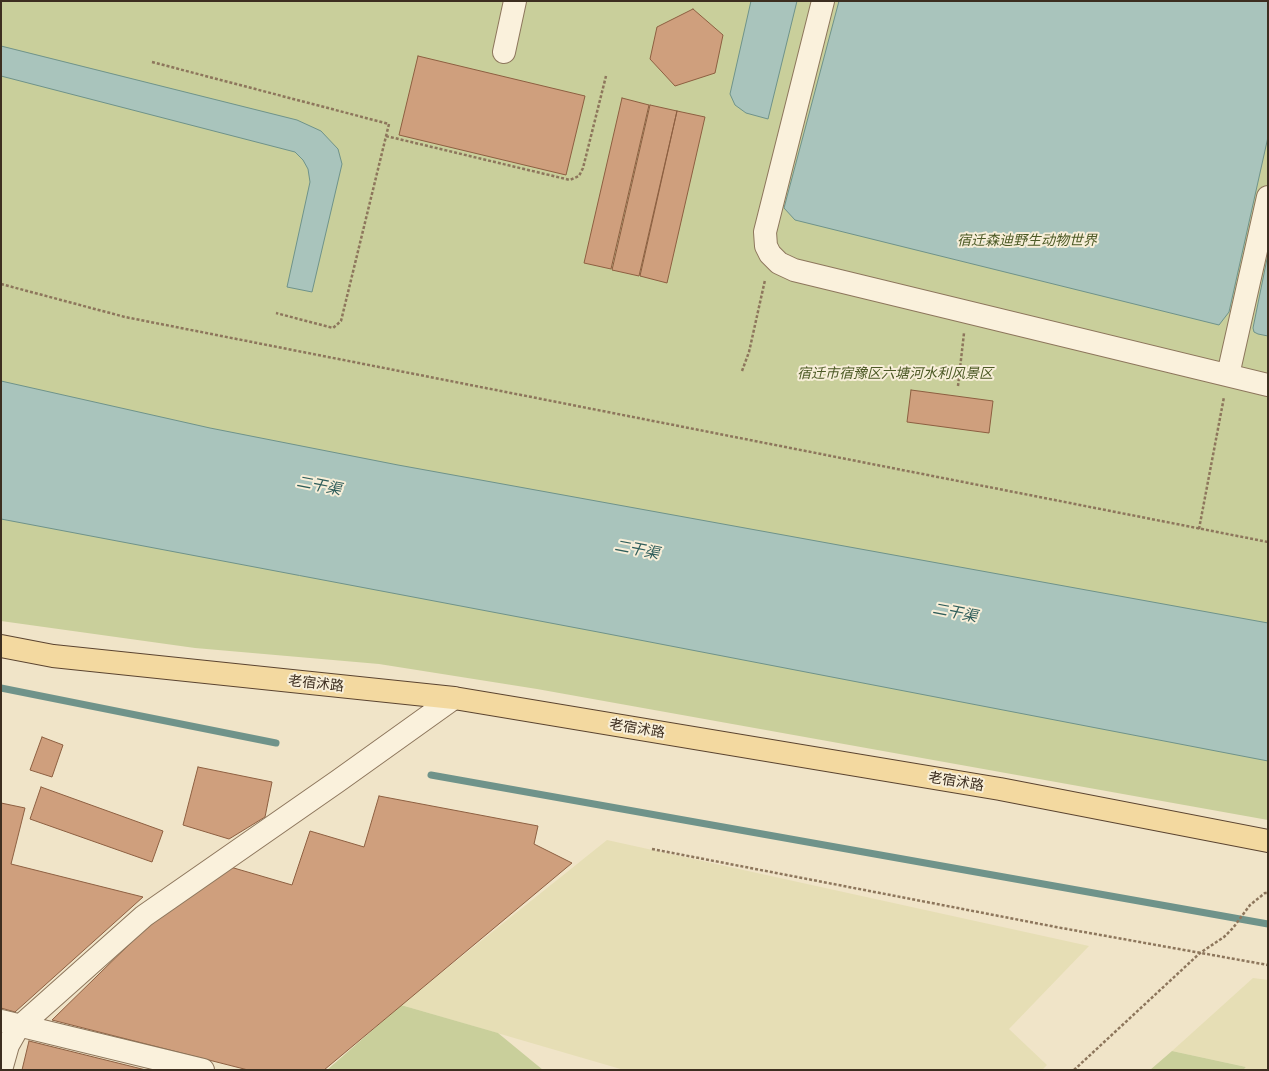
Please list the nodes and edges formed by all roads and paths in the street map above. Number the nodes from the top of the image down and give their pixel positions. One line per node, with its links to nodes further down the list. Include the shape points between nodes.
1 (515, 1): 3 (lane)
2 (823, 1): 8 (lane, via 765,232 766,246)
3 (504, 52)
4 (152, 62): 6 (path, via 389,124)
5 (606, 76): 6 (path, via 583,168 579,176 570,180)
6 (386, 136): 11 (path, via 341,321 333,328)
7 (1268, 197): 13 (lane)
8 (770, 254): 10 (lane, via 779,263 794,270); 12 (path, via 749,352)
9 (1, 284): 16 (path, via 125,317)
10 (966, 312): 13 (lane); 15 (path)
11 (276, 313)
12 (742, 371)
13 (1228, 376): 14 (lane); 16 (path)
14 (1268, 385)
15 (958, 386)
16 (1199, 529): 17 (path)
17 (1268, 542)
18 (1, 646): 19 (main road, 老宿沭路, via 53,656)
19 (454, 698): 20 (main road, 老宿沭路, via 1000,789); 25 (lane, via 144,916)
20 (1268, 841)
21 (652, 850): 23 (path)
22 (1268, 893): 23 (path, via 1250,905 1234,928 1224,937)
23 (1200, 953): 24 (path); 28 (path)
24 (1268, 965)
25 (11, 1023): 26 (lane, via 17,1029 8,1045); 27 (lane)
26 (1, 1070)
27 (203, 1070)
28 (1074, 1070)

